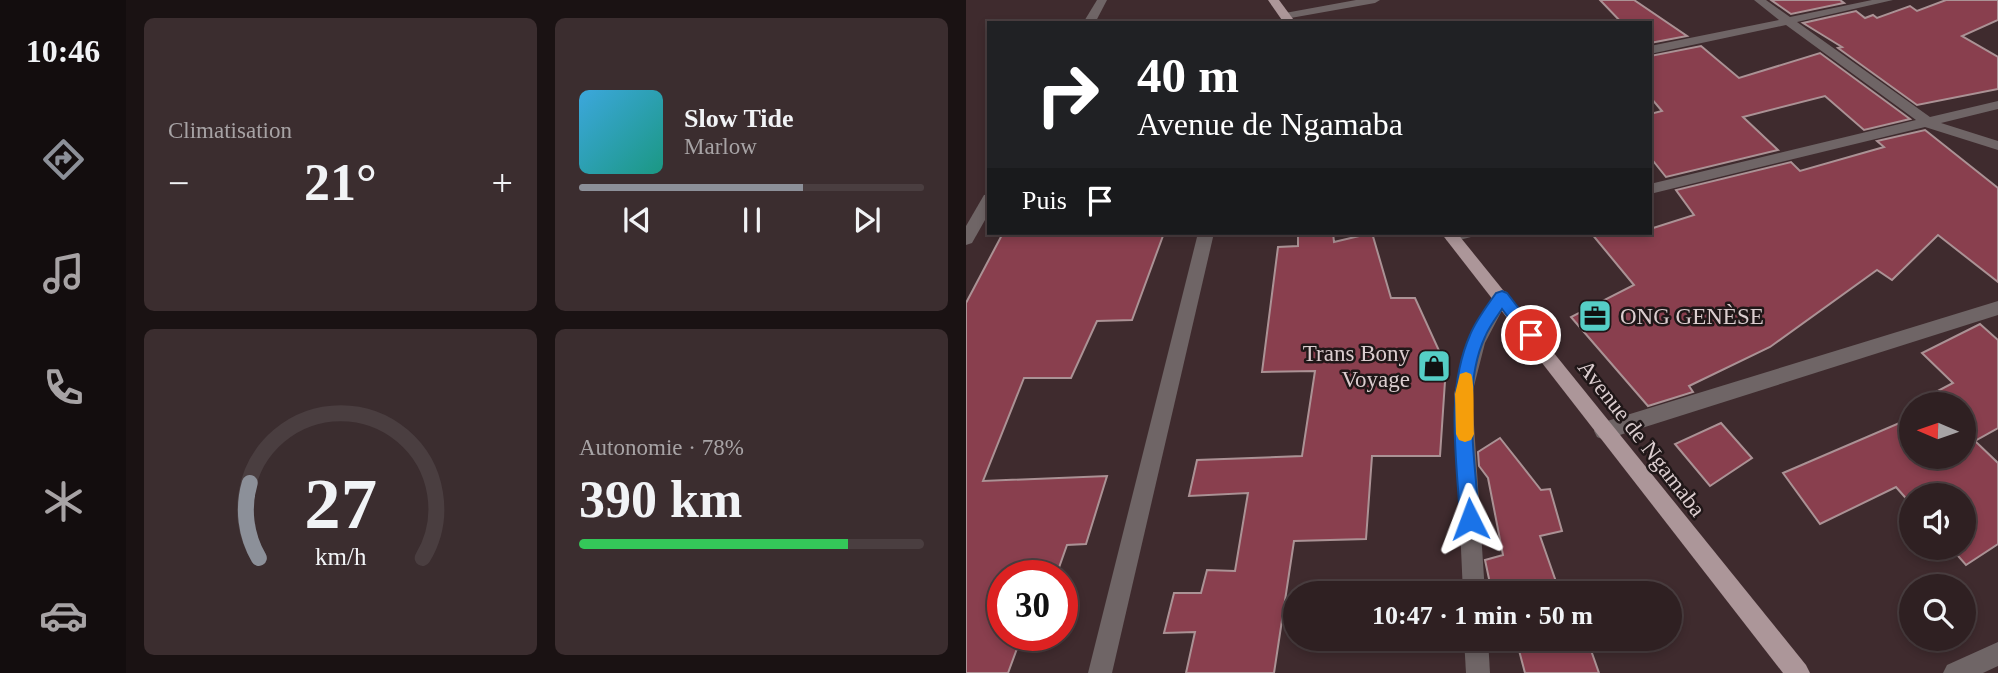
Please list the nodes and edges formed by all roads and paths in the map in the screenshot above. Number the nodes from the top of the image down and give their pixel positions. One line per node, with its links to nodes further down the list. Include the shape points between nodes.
1 (1102, 0): 7 (street)
2 (1273, 0): 6 (main road)
3 (1375, 0): 6 (street)
4 (1759, 0): 8 (street)
5 (1888, 0): 8 (street)
6 (1287, 19)
7 (1090, 21)
8 (1792, 21): 9 (street); 11 (street)
9 (1652, 50)
10 (1998, 105): 11 (street)
11 (1930, 124): 12 (street); 13 (street)
12 (1998, 146)
13 (1652, 189)
14 (987, 202): 17 (street)
15 (1206, 235): 24 (street)
16 (1457, 235): 18 (main road, Avenue de Ngamaba)
17 (966, 239)
18 (1502, 297): 20 (main road, Avenue de Ngamaba); 21 (street, via 1477,335 1463,394)
19 (1998, 308): 20 (street)
20 (1604, 431): 26 (main road, Avenue de Ngamaba)
21 (1473, 581)
22 (1477, 651): 25 (street)
23 (1998, 654): 27 (street)
24 (1100, 673)
25 (1478, 673)
26 (1798, 673)
27 (1955, 673)

